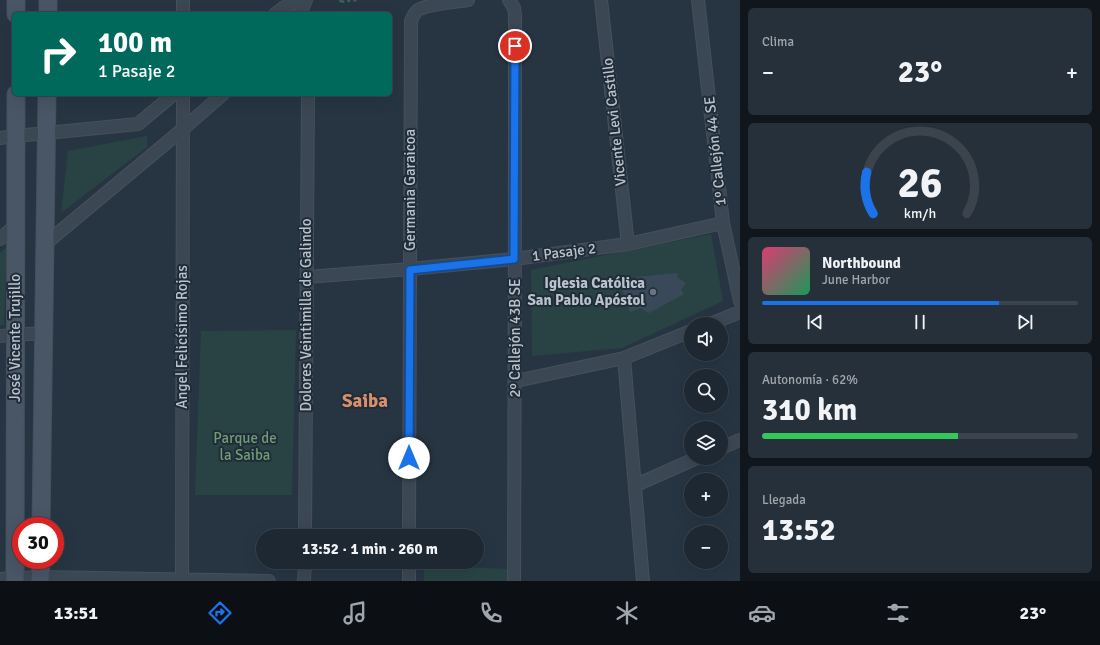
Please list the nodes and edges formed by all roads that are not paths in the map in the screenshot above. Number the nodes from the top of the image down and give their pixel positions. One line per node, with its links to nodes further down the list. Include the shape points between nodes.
1 (16, 0): 10 (main road)
2 (48, 0): 11 (main road)
3 (183, 0): 12 (street)
4 (298, 0): 13 (street)
5 (307, 0): 14 (street); 15 (street)
6 (468, 0): 31 (street, Germania Garaicoa, via 419,9 411,20)
7 (509, 0): 30 (street, 2º Callejón 43B SE, via 515,15)
8 (601, 0): 29 (street, Vicente Levi Castillo)
9 (698, 0): 25 (street, 1º Callejón 44 SE)
10 (16, 12)
11 (48, 12)
12 (183, 12)
13 (277, 12)
14 (301, 12)
15 (308, 12)
16 (16, 96): 24 (main road, José Vicente Trujillo)
17 (47, 96): 23 (main road, José Vicente Trujillo)
18 (172, 96): 23 (street, via 138,124)
19 (183, 96): 22 (street, Angel Felicísimo Rojas)
20 (221, 96): 22 (street)
21 (308, 96): 32 (street, Dolores Veintimilla de Galindo)
22 (183, 129): 28 (street); 53 (street, Angel Felicísimo Rojas)
23 (47, 133): 24 (street); 28 (main road, José Vicente Trujillo)
24 (8, 137): 26 (main road, José Vicente Trujillo)
25 (723, 223): 29 (street, 1 Pasaje 2); 33 (street, 1º Callejón 44 SE)
26 (16, 225): 27 (street); 38 (main road, José Vicente Trujillo)
27 (0, 239)
28 (45, 244): 36 (main road, José Vicente Trujillo)
29 (628, 244): 30 (street, 1 Pasaje 2)
30 (514, 259): 31 (street, 1 Pasaje 2); 40 (street, 2º Callejón 43B SE)
31 (410, 270): 32 (street, 1 Pasaje 2); 47 (street, Germania Garaicoa)
32 (307, 277): 46 (street, Dolores Veintimilla de Galindo)
33 (740, 301)
34 (740, 312): 35 (street)
35 (728, 317)
36 (43, 333): 38 (street); 45 (main road, José Vicente Trujillo)
37 (684, 334): 39 (street)
38 (8, 335): 51 (main road, José Vicente Trujillo)
39 (624, 358): 40 (street); 44 (street)
40 (516, 381): 57 (street, 2º Callejón 43B SE)
41 (740, 440): 42 (street)
42 (728, 445)
43 (684, 464): 44 (street)
44 (636, 485): 58 (street)
45 (41, 517)
46 (305, 529)
47 (409, 529)
48 (41, 569): 52 (main road)
49 (305, 569): 55 (street)
50 (409, 569): 56 (street)
51 (10, 579): 52 (street)
52 (40, 579): 53 (street)
53 (182, 580): 54 (street)
54 (269, 581)
55 (304, 581)
56 (409, 581)
57 (514, 581)
58 (643, 581)

